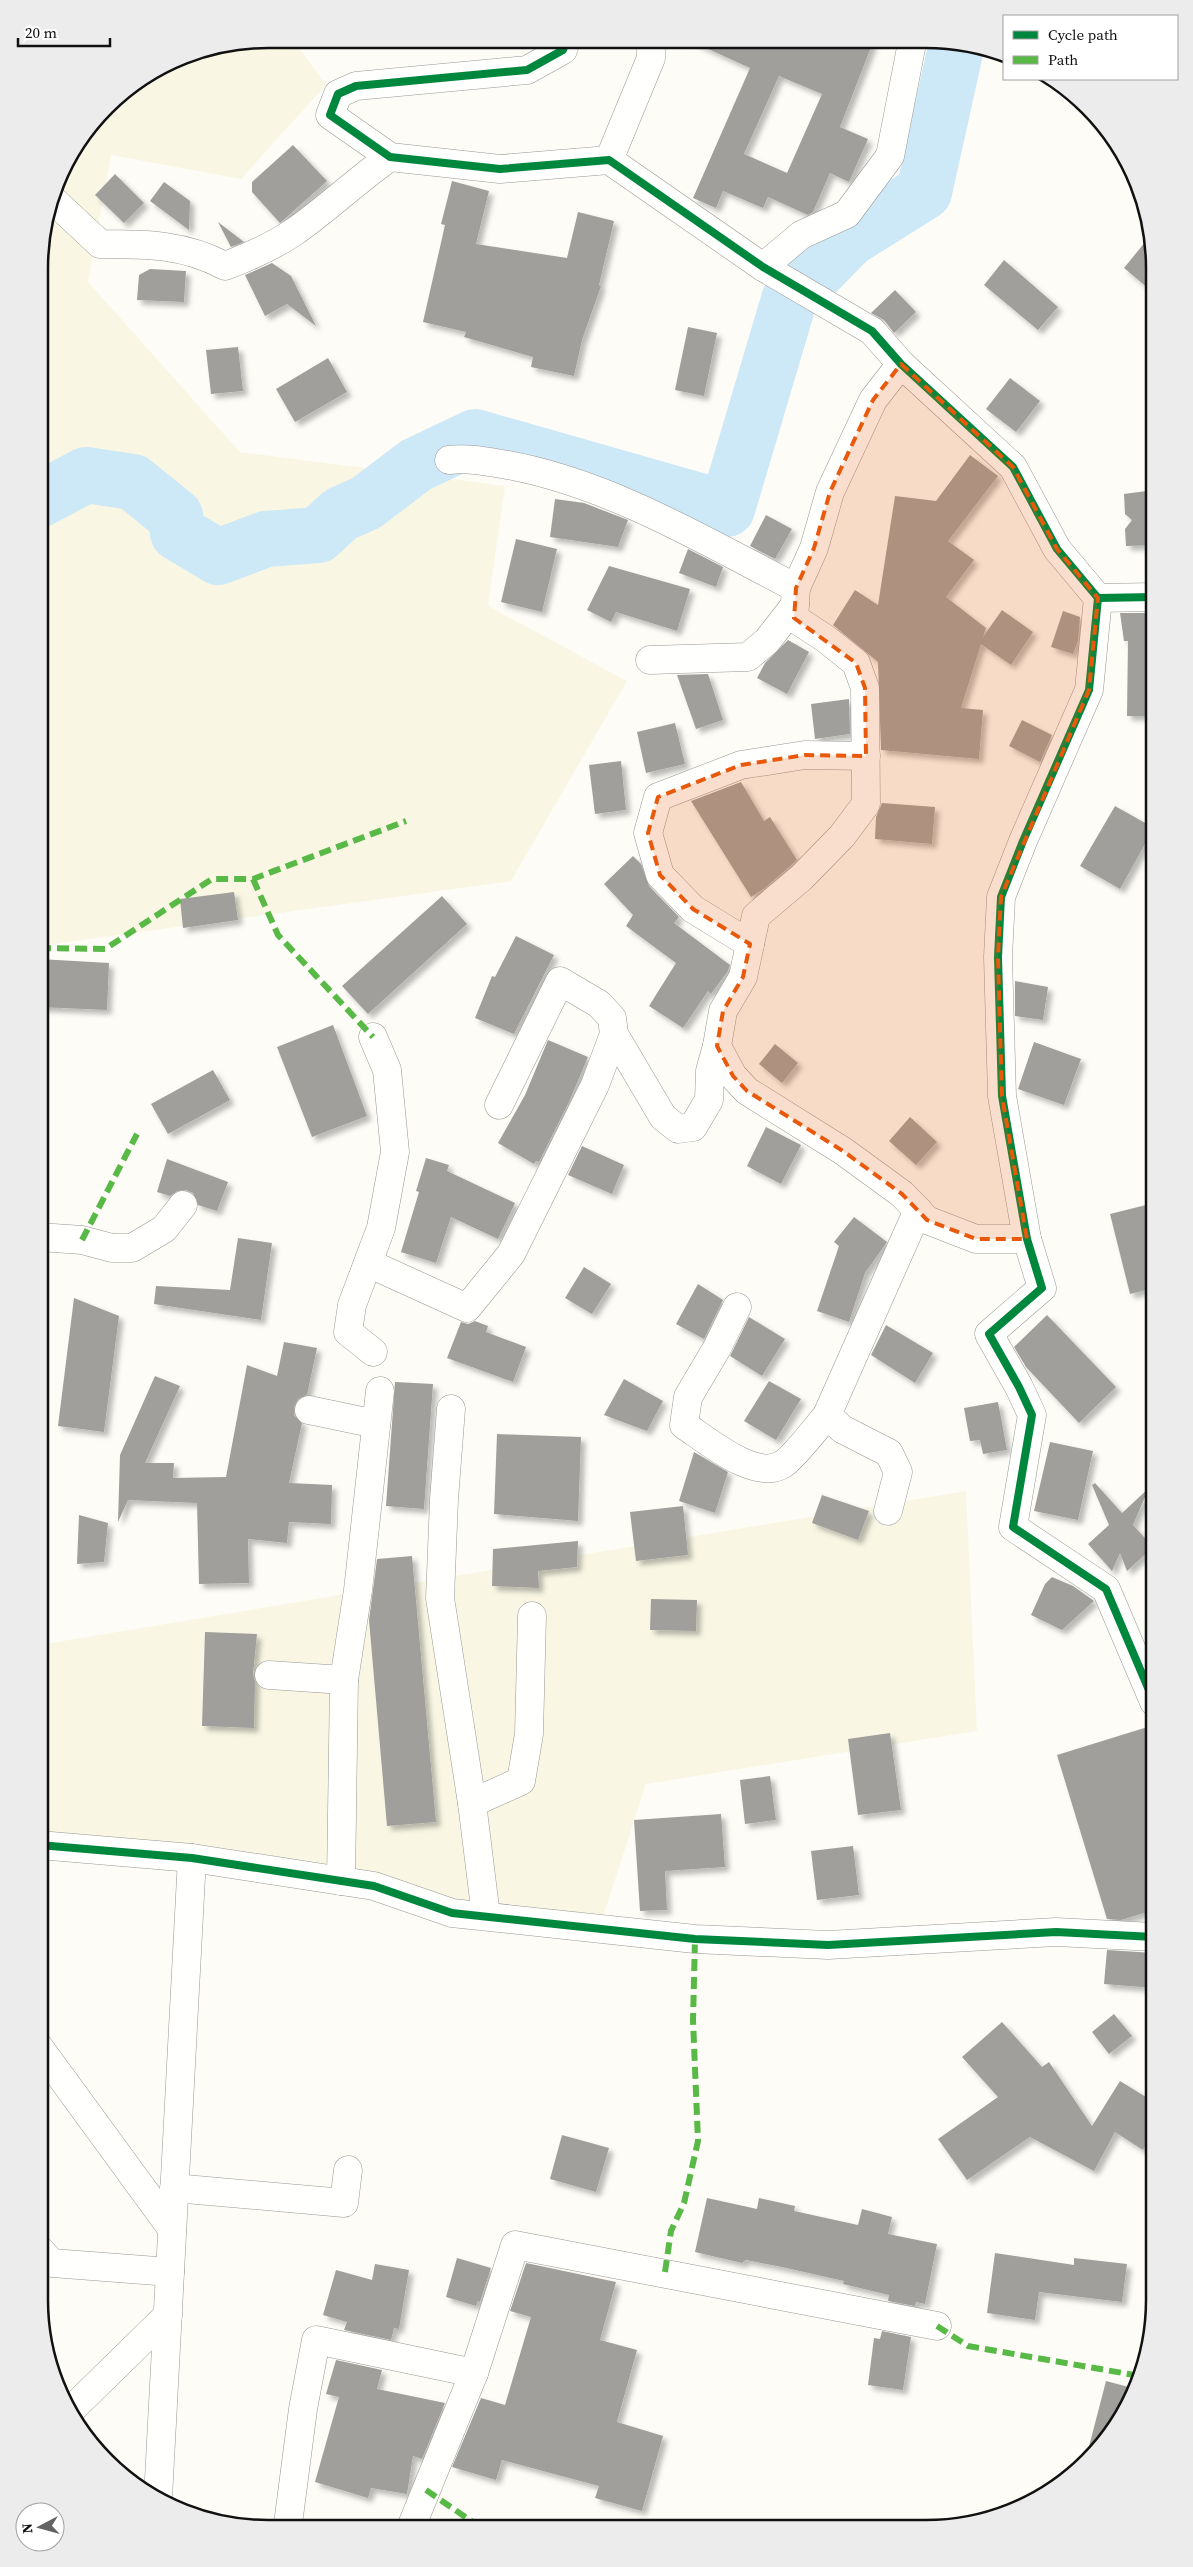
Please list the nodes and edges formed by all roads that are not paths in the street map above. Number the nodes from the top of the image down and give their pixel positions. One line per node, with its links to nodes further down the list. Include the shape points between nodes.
1 (564, 48): 4 (street, via 528,70 356,86 338,94 330,115)
2 (651, 48): 5 (street, via 651,58)
3 (911, 48): 7 (street, via 890,156 847,214 801,235)
4 (390, 157): 5 (street, via 500,169); 6 (street, via 294,232 225,266 202,254 156,244 100,244)
5 (609, 160): 7 (street)
6 (57, 204)
7 (763, 267): 8 (street, via 872,331)
8 (901, 364): 10 (street, via 873,400 850,446 830,492); 12 (street, via 1013,467 1057,550)
9 (449, 460): 10 (street, via 464,458 528,469 593,490 646,512)
10 (796, 596): 13 (street, via 767,641 748,657); 14 (street, via 794,618 856,663 866,688)
11 (1146, 597): 12 (street)
12 (1098, 598): 23 (street, via 1089,690 1001,897 998,957 1002,1096)
13 (650, 660)
14 (866, 756): 15 (street, via 866,804 842,836 801,878 756,916); 15 (street, via 805,755 741,765 658,797 648,833 660,875 693,910)
15 (750, 944): 18 (street, via 743,977 723,1011)
16 (614, 1034): 18 (street, via 663,1116 678,1129 693,1127 709,1100 710,1071); 19 (street, via 612,1018 599,1004 560,981); 24 (street, via 595,1085 511,1254 467,1308)
17 (373, 1037): 24 (street, via 387,1070 395,1152 381,1228)
18 (717, 1046): 21 (street, via 732,1076 747,1091 843,1151 902,1194)
19 (499, 1105)
20 (183, 1205): 22 (street, via 164,1229 132,1248)
21 (918, 1210): 23 (street, via 926,1220 976,1239); 30 (street)
22 (48, 1238)
23 (1027, 1239): 36 (street, via 1042,1288 989,1334 1032,1415 1013,1527 1106,1589)
24 (368, 1263): 26 (street, via 352,1305 348,1332)
25 (736, 1307): 30 (street, via 717,1348 688,1396 684,1425 734,1458 762,1470 783,1465)
26 (373, 1352)
27 (380, 1391): 31 (street)
28 (451, 1409): 37 (street, via 440,1598)
29 (310, 1410): 31 (street)
30 (827, 1416): 32 (street, via 842,1429 889,1453 898,1472)
31 (376, 1424): 35 (street, via 358,1590)
32 (888, 1511)
33 (532, 1616): 37 (street, via 529,1734 521,1781)
34 (268, 1675): 35 (street)
35 (344, 1680): 40 (street)
36 (1146, 1683)
37 (472, 1804): 41 (street)
38 (48, 1846): 39 (street)
39 (192, 1858): 40 (street); 45 (street)
40 (341, 1881): 41 (street, via 374,1886 452,1913)
41 (486, 1916): 42 (street, via 696,1939 775,1944 828,1945 1056,1932)
42 (1146, 1937)
43 (48, 2059): 46 (street)
44 (348, 2170): 45 (street, via 344,2203)
45 (174, 2188): 46 (street)
46 (172, 2229): 48 (street)
47 (48, 2263): 48 (street)
48 (170, 2272): 49 (street)
49 (168, 2315): 52 (street); 53 (street)
50 (937, 2326): 51 (street, via 515,2245)
51 (474, 2373): 54 (street, via 316,2340); 55 (street)
52 (75, 2406)
53 (158, 2491)
54 (289, 2520)
55 (414, 2520)

